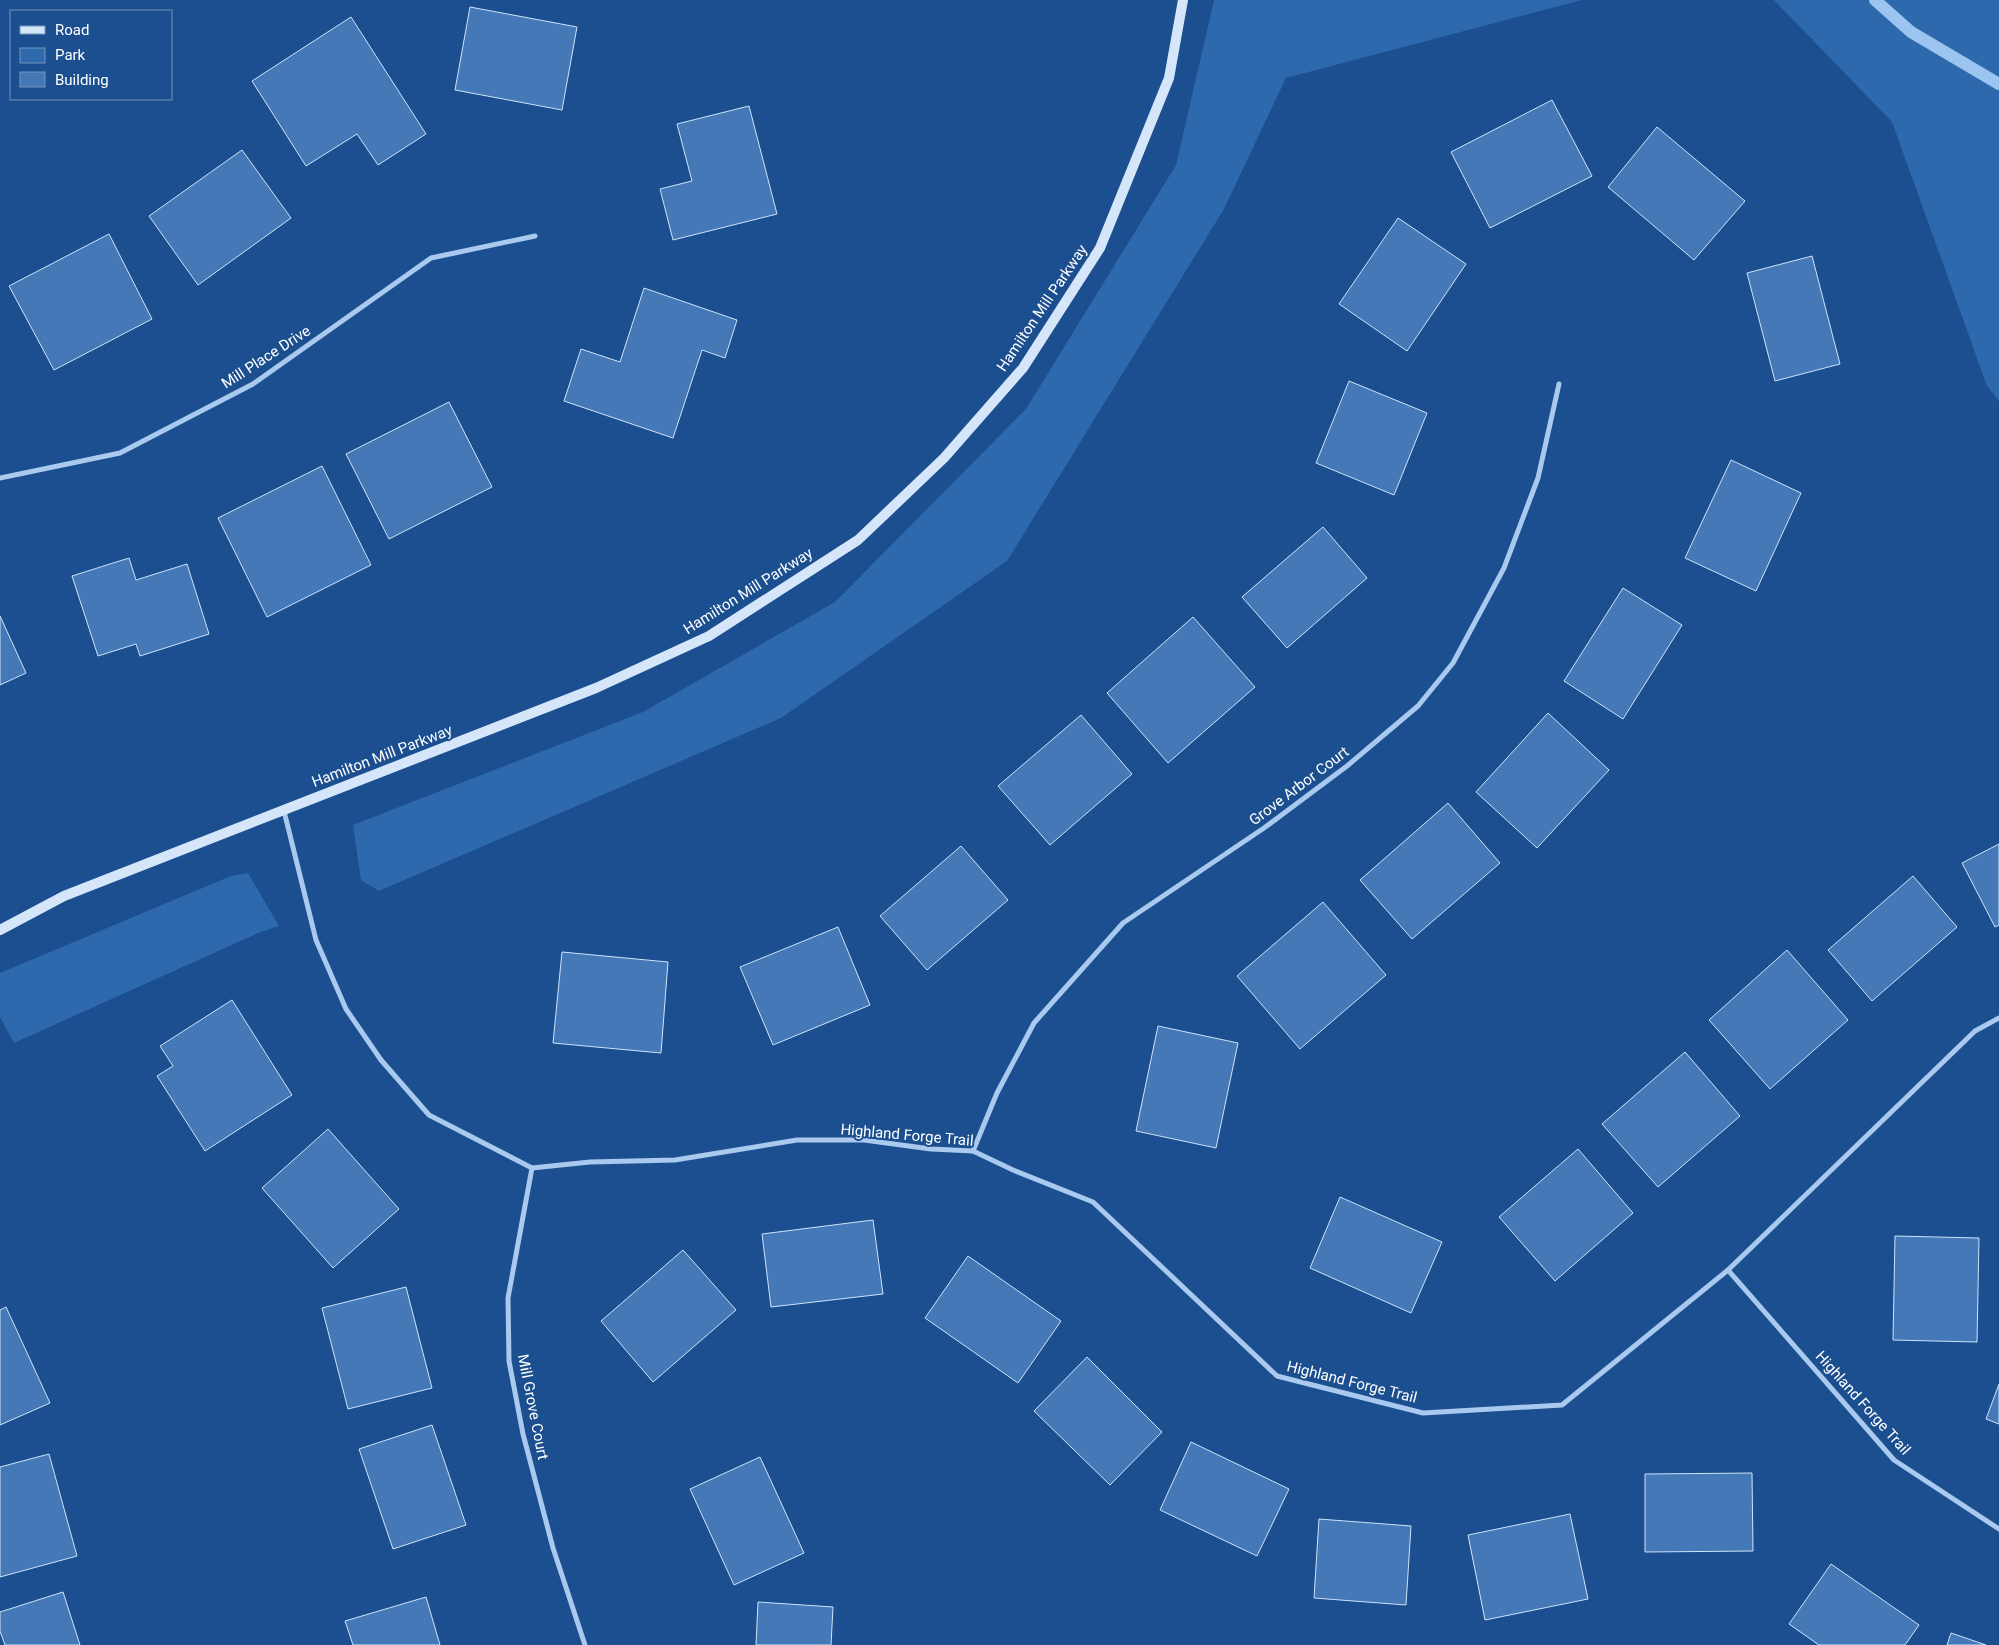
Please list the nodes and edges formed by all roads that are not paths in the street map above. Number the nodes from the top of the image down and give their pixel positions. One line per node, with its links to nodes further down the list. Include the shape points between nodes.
1 (1184, 0): 5 (street, Hamilton Mill Parkway, via 1169,78 1100,248 1023,368 944,458 858,540 709,636 596,688)
2 (535, 236): 4 (street, Mill Place Drive, via 431,258 253,384 120,454)
3 (1559, 384): 8 (street, Grove Arbor Court, via 1535,487 1504,568 1454,663 1418,706 1347,766 1264,828 1123,923 1034,1022 997,1092)
4 (0, 478)
5 (284, 810): 6 (street, Hamilton Mill Parkway, via 64,896); 9 (street, via 316,940 346,1009 376,1053 429,1115)
6 (0, 930)
7 (1999, 1018): 10 (street, Highland Forge Trail, via 1975,1031)
8 (973, 1151): 9 (street, Highland Forge Trail, via 864,1140 797,1140 675,1160 590,1162); 10 (street, Highland Forge Trail, via 1093,1202 1277,1376 1423,1413 1562,1406)
9 (532, 1168): 12 (street, Mill Grove Court, via 508,1298 509,1361 528,1453 553,1548)
10 (1728, 1270): 11 (street, Highland Forge Trail, via 1894,1460)
11 (1999, 1529)
12 (585, 1645)

